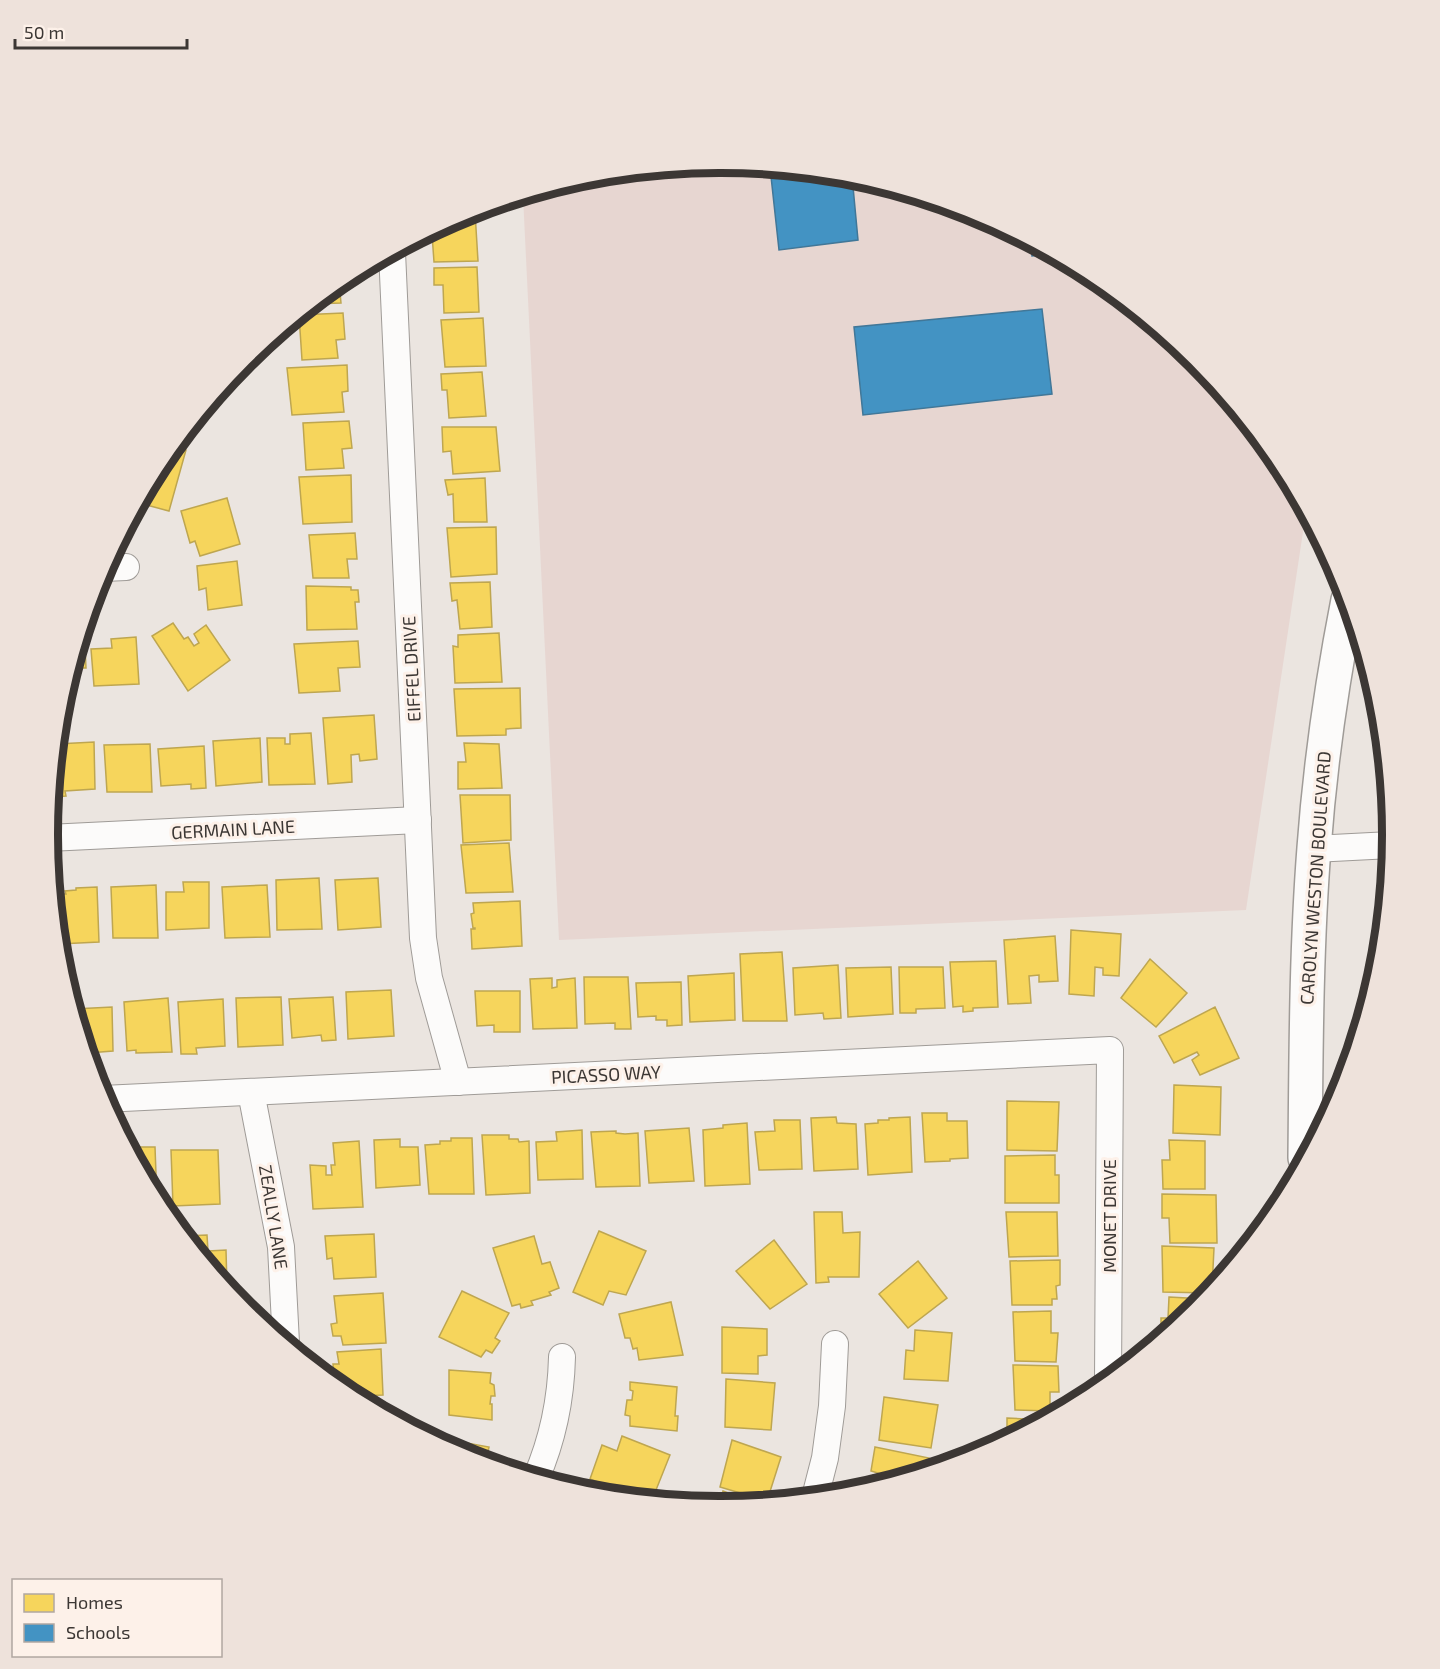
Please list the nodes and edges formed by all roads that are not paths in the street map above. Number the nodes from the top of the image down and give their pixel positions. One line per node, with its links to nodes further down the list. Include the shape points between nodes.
1 (392, 260): 3 (street, EIFFEL DRIVE)
2 (1345, 619): 6 (street, CAROLYN WESTON BOULEVARD, via 1324,741)
3 (418, 820): 4 (street, GERMAIN LANE); 8 (street, EIFFEL DRIVE, via 424,948)
4 (58, 838)
5 (1381, 845): 6 (street)
6 (1313, 849): 11 (street, CAROLYN WESTON BOULEVARD)
7 (1110, 1050): 8 (street, PICASSO WAY); 15 (street, MONET DRIVE)
8 (458, 1082): 9 (street, PICASSO WAY)
9 (251, 1092): 10 (street, PICASSO WAY); 12 (street, ZEALLY LANE, via 281,1247)
10 (114, 1098)
11 (1305, 1142)
12 (285, 1333)
13 (835, 1344): 17 (street, via 832,1406)
14 (561, 1357): 16 (street, via 556,1417)
15 (1108, 1370)
16 (539, 1470)
17 (817, 1488)

